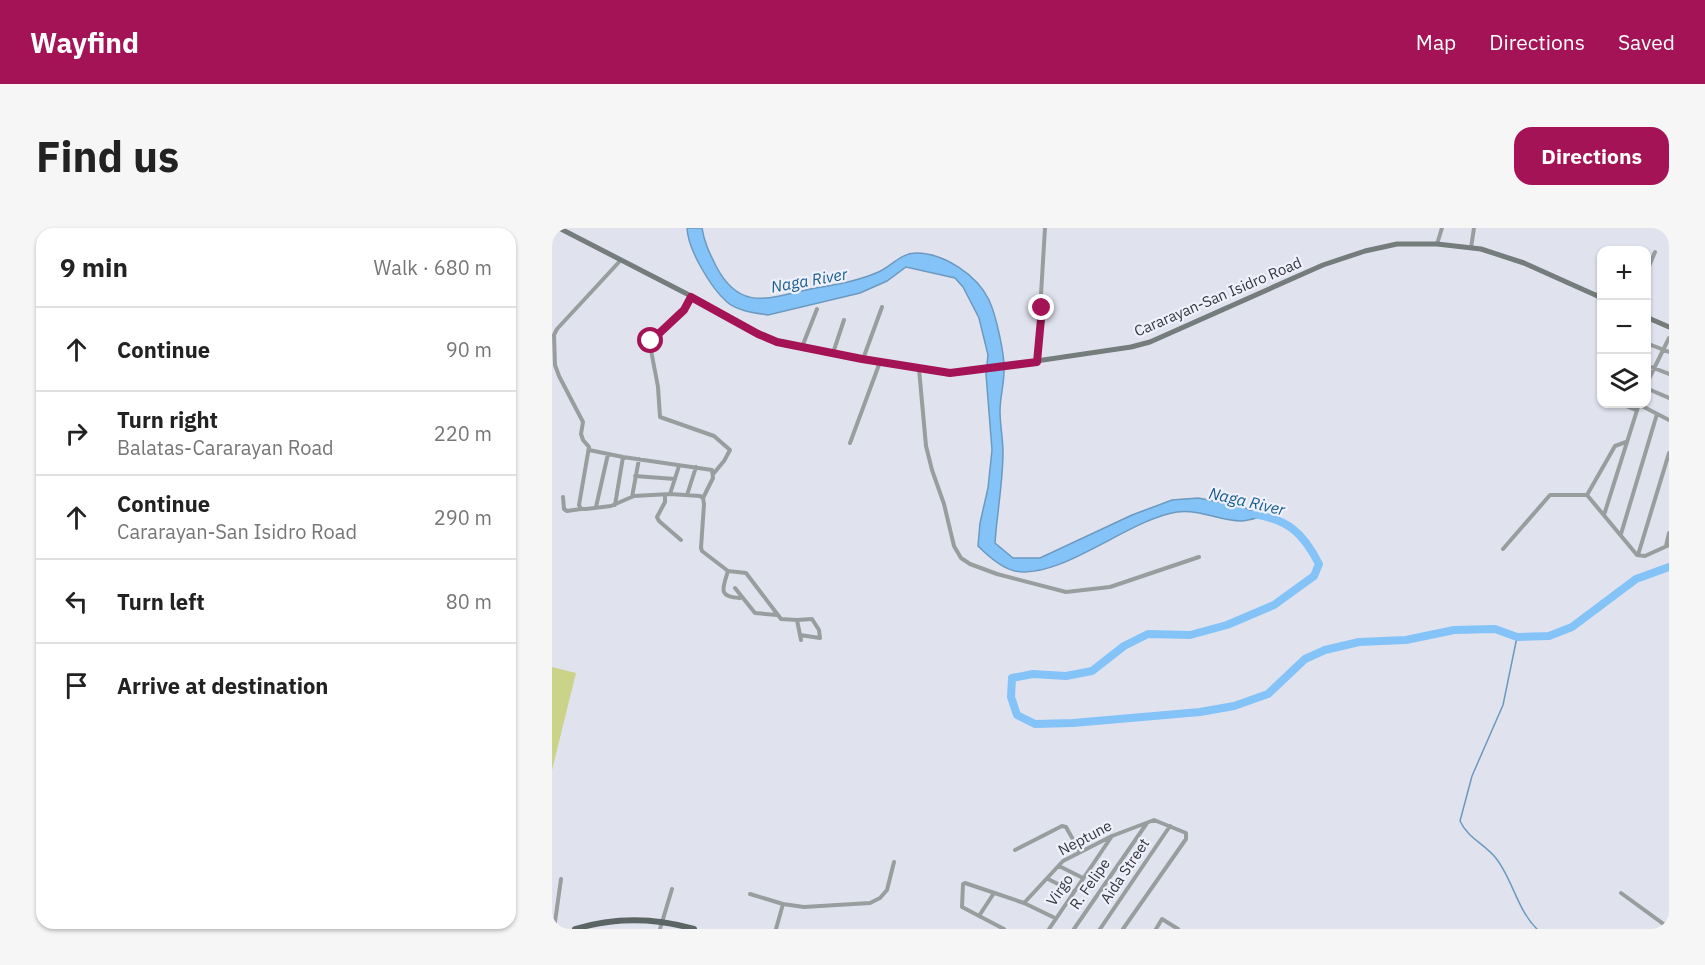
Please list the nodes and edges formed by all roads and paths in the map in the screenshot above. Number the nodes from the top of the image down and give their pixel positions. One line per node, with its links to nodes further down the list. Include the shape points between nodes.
1 (559, 228): 5 (main road, Cararayan-San Isidro Road)
2 (1045, 228): 26 (street)
3 (1442, 228): 6 (street)
4 (1474, 228): 7 (street)
5 (571, 231): 9 (main road, Cararayan-San Isidro Road)
6 (1437, 244): 7 (main road, Cararayan-San Isidro Road); 26 (main road, Cararayan-San Isidro Road, via 1397,244 1354,254 1150,342)
7 (1471, 248): 11 (main road, Cararayan-San Isidro Road, via 1524,264)
8 (1655, 252): 10 (street)
9 (620, 261): 12 (main road, Cararayan-San Isidro Road); 31 (street, via 555,331 555,365)
10 (1651, 262)
11 (1597, 296)
12 (691, 297): 20 (main road, Cararayan-San Isidro Road, via 758,334); 50 (street, via 684,310 651,341 650,349 660,417 714,436 730,450)
13 (882, 307): 24 (street)
14 (817, 309): 20 (street)
15 (1651, 319): 17 (main road)
16 (844, 320): 23 (street)
17 (1669, 327)
18 (1669, 338): 21 (street)
19 (1651, 345): 21 (street)
20 (802, 347): 23 (main road, Cararayan-San Isidro Road)
21 (1662, 350): 22 (street); 28 (street)
22 (1669, 352)
23 (833, 353): 24 (main road, Cararayan-San Isidro Road)
24 (862, 359): 25 (main road, Cararayan-San Isidro Road)
25 (880, 362): 29 (main road, Cararayan-San Isidro Road); 42 (street)
26 (1037, 362): 29 (main road, Cararayan-San Isidro Road, via 950,373)
27 (1651, 366): 28 (street)
28 (1654, 368): 30 (street); 32 (street)
29 (919, 369): 69 (street, via 926,446 954,546 961,558 997,574 1066,592 1110,587)
30 (1669, 374)
31 (559, 376): 33 (street); 43 (street, via 583,422 581,434)
32 (1651, 376)
33 (552, 380)
34 (1651, 389): 35 (street)
35 (1669, 398)
36 (1631, 408): 38 (street)
37 (1646, 408): 39 (street)
38 (1636, 410): 41 (street)
39 (1657, 414): 40 (street); 64 (street)
40 (1669, 420)
41 (1626, 442): 55 (street, via 1615,446); 62 (street)
42 (850, 443)
43 (589, 450): 45 (street); 61 (street, via 580,495)
44 (1669, 453): 68 (street)
45 (608, 454): 46 (street); 60 (street)
46 (623, 457): 47 (street); 59 (street)
47 (639, 459): 48 (street); 51 (street)
48 (679, 466): 49 (street); 52 (street)
49 (696, 467): 50 (street); 54 (street)
50 (714, 473): 58 (street)
51 (635, 476): 52 (street); 57 (street)
52 (675, 479): 53 (street)
53 (667, 495): 54 (street); 57 (street); 65 (street, via 657,517)
54 (687, 495): 58 (street)
55 (1587, 495): 62 (street); 67 (street, via 1550,495)
56 (563, 497): 61 (street, via 567,511)
57 (632, 497): 59 (street)
58 (703, 498): 70 (street, via 701,548)
59 (615, 505): 60 (street)
60 (596, 507): 61 (street)
61 (582, 509)
62 (1604, 516): 64 (street)
63 (1669, 533): 66 (street)
64 (1621, 535): 68 (street)
65 (681, 540)
66 (1667, 546): 68 (street, via 1645,556)
67 (1503, 549)
68 (1637, 555)
69 (1199, 557)
70 (728, 571): 72 (street, via 724,594); 73 (street, via 746,573)
71 (735, 588): 72 (street)
72 (741, 598): 73 (street, via 755,614)
73 (777, 615): 74 (street)
74 (797, 620): 74 (street, via 800,637 820,638 812,619)
75 (1147, 822): 76 (street, via 1154,820); 77 (street, Neptune); 103 (street, R. Felipe)
76 (1170, 826): 104 (street, Aida Street); 105 (street, via 1186,833 1186,839)
77 (1112, 836): 79 (street, Neptune); 82 (street, Virgo)
78 (1015, 850): 79 (street, via 1062,826)
79 (1080, 852): 81 (street, Neptune)
80 (894, 861): 91 (street, via 887,890 870,903 812,907)
81 (1059, 866): 82 (street); 84 (street, Neptune)
82 (1083, 878): 86 (street, Virgo)
83 (561, 879): 96 (street)
84 (1048, 879): 86 (street); 90 (street, Neptune)
85 (672, 890): 94 (street)
86 (1074, 892): 93 (street, Virgo)
87 (994, 893): 90 (street); 92 (street); 92 (street, via 963,884 962,908)
88 (1621, 893): 95 (street)
89 (750, 894): 91 (street)
90 (1024, 903): 93 (street)
91 (783, 904): 100 (street)
92 (978, 916): 101 (street)
93 (1055, 918): 102 (street, Virgo)
94 (663, 921): 97 (main road, via 614,920); 98 (street); 99 (main road)
95 (1669, 928)
96 (555, 929)
97 (575, 929)
98 (660, 929)
99 (694, 929)
100 (776, 929)
101 (1004, 929)
102 (1048, 929)
103 (1074, 929)
104 (1100, 929)
105 (1123, 929)
106 (1156, 929): 107 (street, via 1162,919)
107 (1178, 929)

